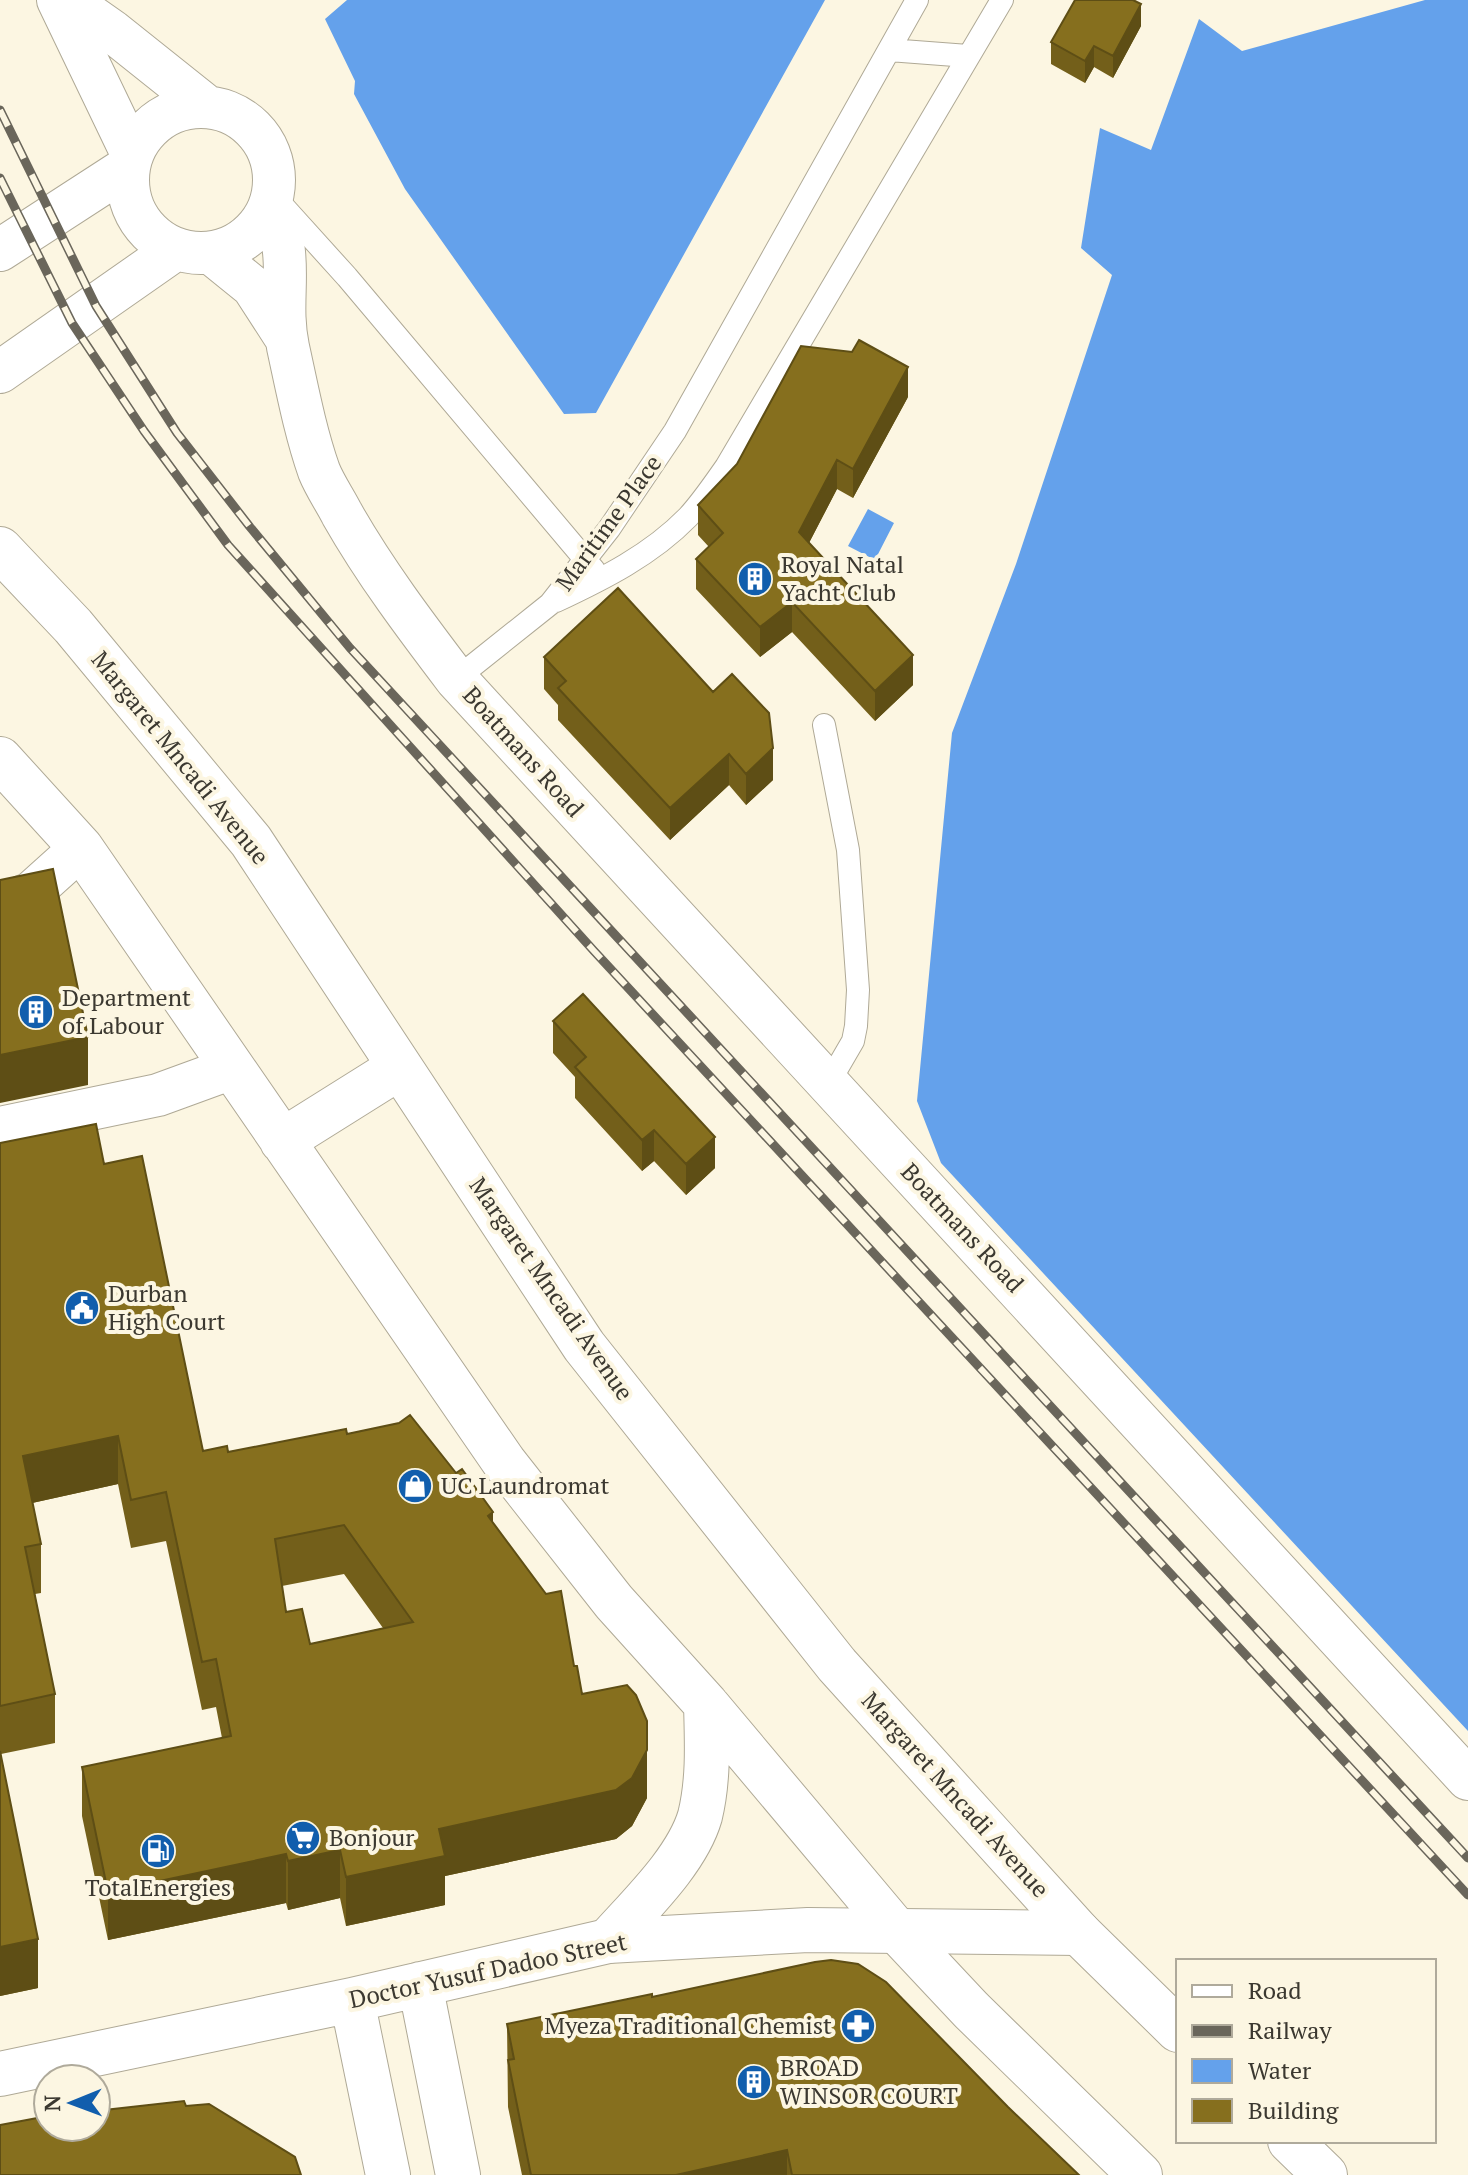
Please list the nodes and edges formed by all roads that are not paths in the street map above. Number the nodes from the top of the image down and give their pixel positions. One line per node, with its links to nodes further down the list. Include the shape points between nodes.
1 (58, 0): 8 (street)
2 (68, 0): 7 (street)
3 (917, 0): 5 (lane, Maritime Place)
4 (1002, 0): 6 (lane)
5 (889, 50): 6 (lane); 15 (lane, Maritime Place, via 675,431)
6 (968, 56): 16 (lane, via 726,467 686,519)
7 (206, 106): 8 (street, via 169,113 153,123); 9 (street, via 242,118 257,132 273,166)
8 (130, 161): 10 (street); 11 (street, via 132,208 143,226 158,239)
9 (271, 199): 11 (street, via 253,231 227,249); 12 (street, via 286,258); 15 (lane, via 357,289)
10 (0, 250)
11 (194, 251): 12 (street, via 253,287); 13 (street)
12 (286, 338): 18 (street, via 320,473 389,589)
13 (0, 372)
14 (0, 549): 23 (main road, Margaret Mncadi Avenue, via 73,626 251,841)
15 (585, 559): 16 (lane); 17 (lane, Maritime Place)
16 (602, 579): 17 (lane)
17 (550, 604): 18 (lane, Maritime Place)
18 (456, 679): 25 (street, Boatmans Road)
19 (824, 725): 25 (lane, via 848,850 858,990 853,1041)
20 (0, 759): 21 (main road)
21 (81, 848): 22 (street, via 42,885); 24 (main road)
22 (0, 906)
23 (400, 1067): 27 (main road); 31 (main road, Margaret Mncadi Avenue, via 584,1346 837,1665)
24 (232, 1068): 26 (street, via 158,1095); 27 (main road)
25 (828, 1084): 29 (street, Boatmans Road)
26 (0, 1128)
27 (282, 1141): 28 (main road, via 504,1462 614,1602)
28 (706, 1704): 30 (main road); 32 (main road, via 708,1757 699,1817 685,1848)
29 (1468, 1779)
30 (895, 1929): 31 (main road, Doctor Yusuf Dadoo Street); 32 (main road, Doctor Yusuf Dadoo Street); 40 (main road)
31 (1079, 1933): 35 (main road, Margaret Mncadi Avenue)
32 (608, 1941): 33 (main road, Doctor Yusuf Dadoo Street)
33 (420, 1984): 34 (main road, Doctor Yusuf Dadoo Street); 39 (main road)
34 (352, 2000): 36 (main road, Doctor Yusuf Dadoo Street); 38 (main road)
35 (1176, 2028)
36 (0, 2074)
37 (1292, 2143): 41 (main road)
38 (388, 2175)
39 (458, 2175)
40 (1140, 2175)
41 (1325, 2175)

